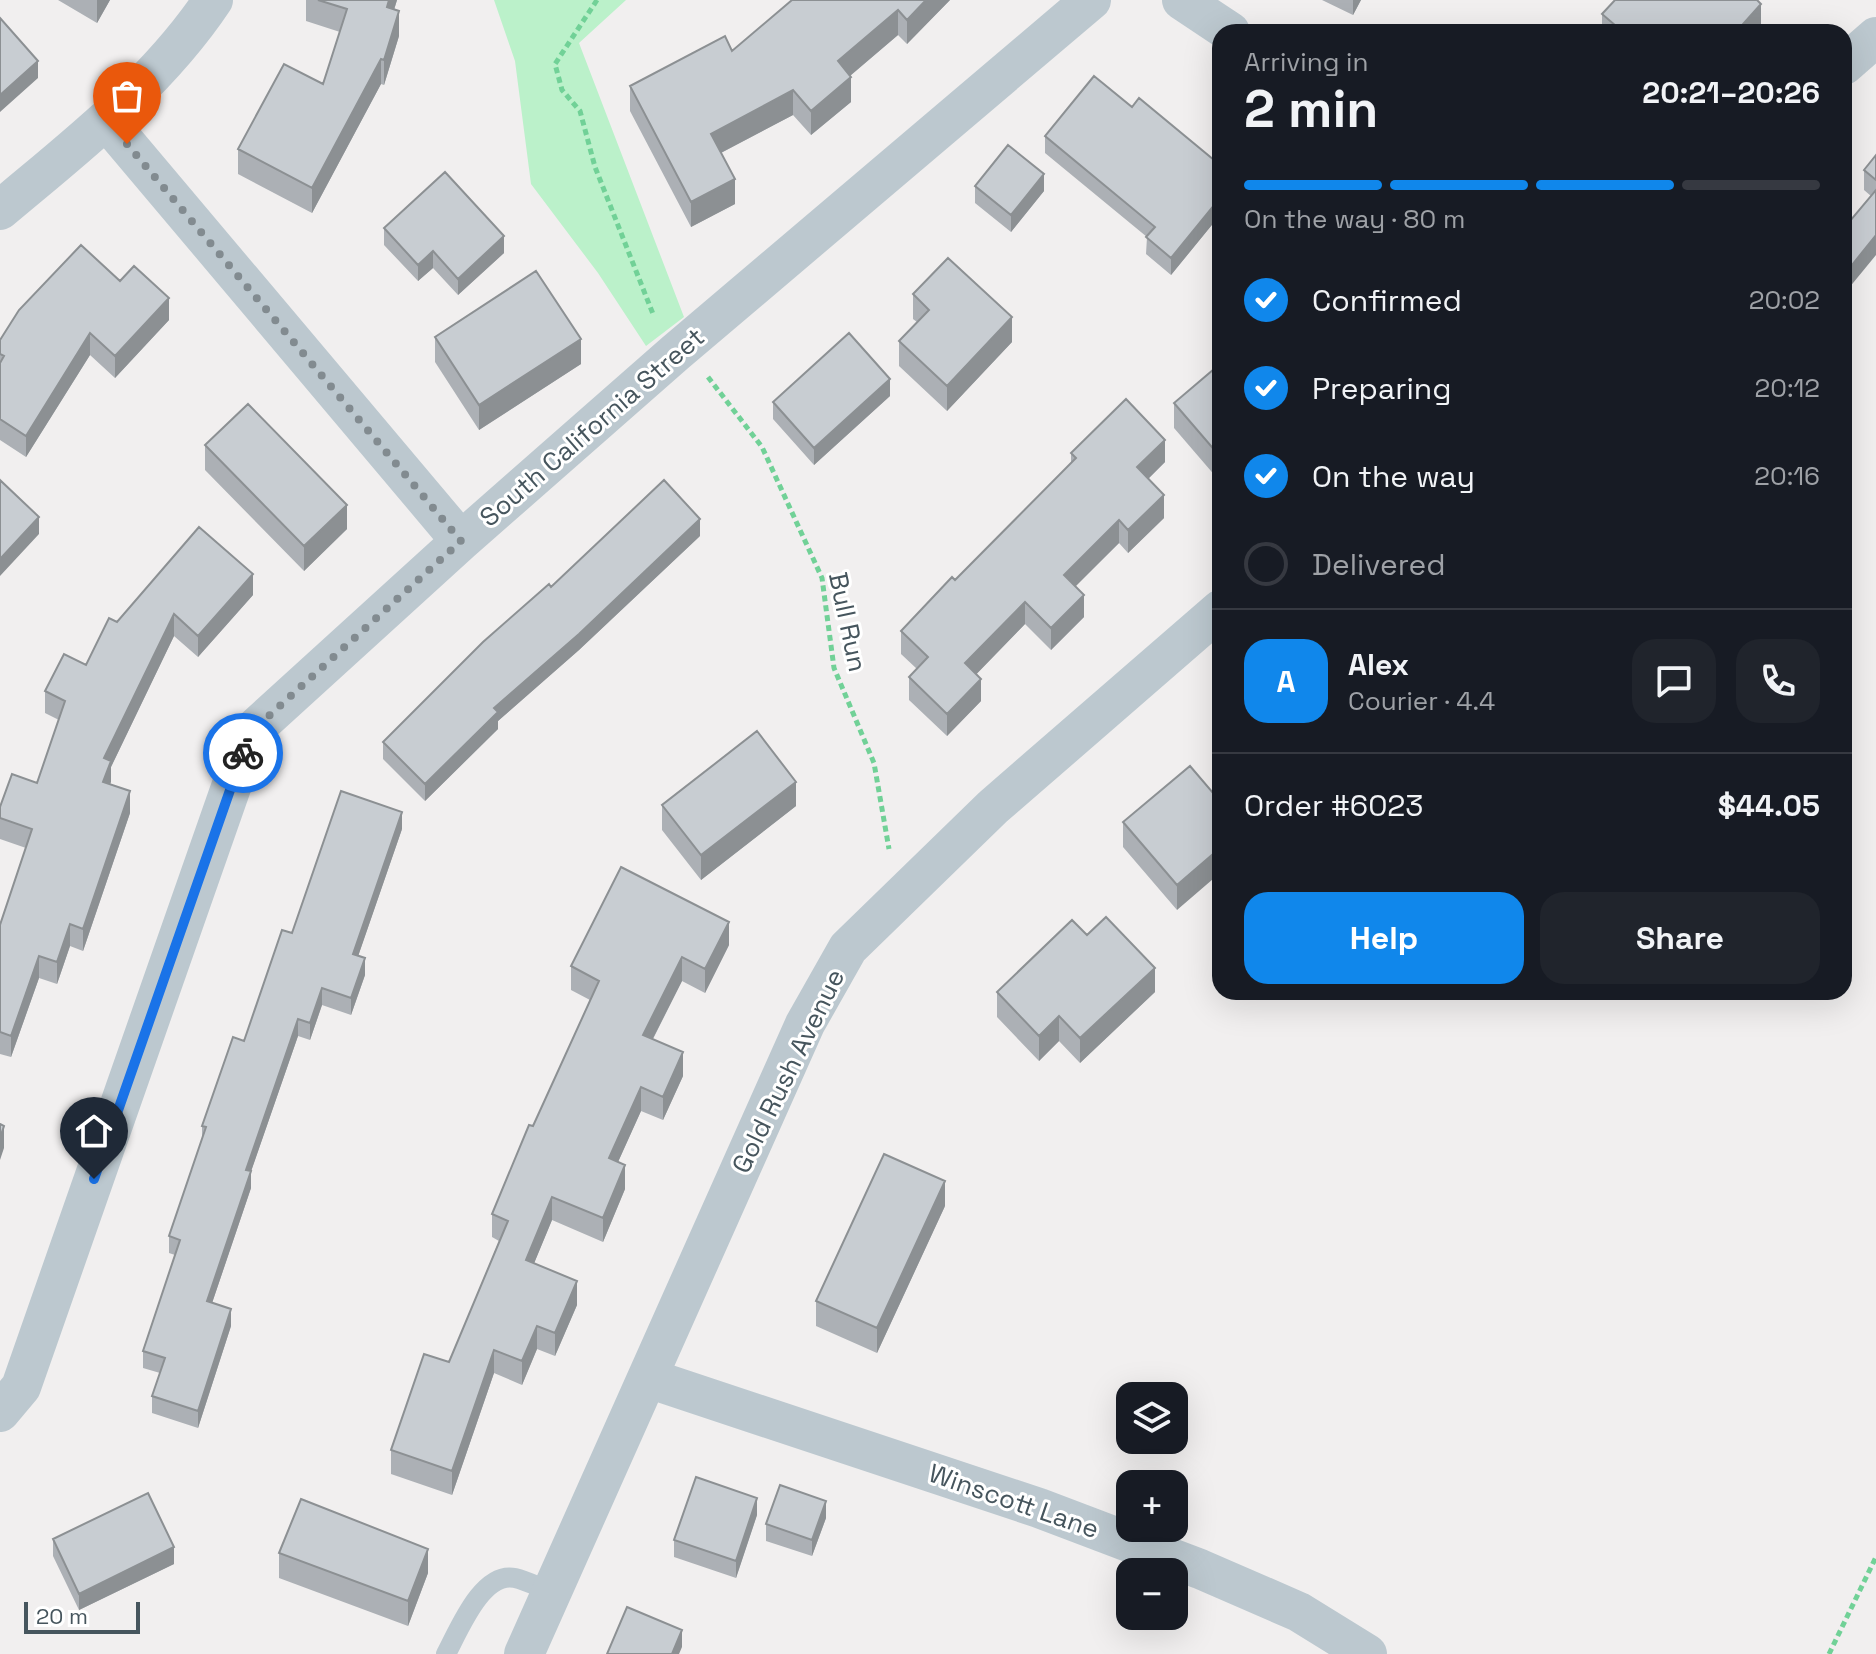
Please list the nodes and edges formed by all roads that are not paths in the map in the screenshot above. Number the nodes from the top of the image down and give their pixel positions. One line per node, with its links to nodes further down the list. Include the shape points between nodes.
1 (213, 0): 7 (street, via 169,57)
2 (1091, 0): 9 (street, South California Street)
3 (1182, 0): 4 (street)
4 (1218, 24)
5 (1876, 37): 6 (street)
6 (1852, 58)
7 (107, 121): 8 (street); 9 (street)
8 (0, 210)
9 (461, 541): 12 (street, South California Street, via 250,733 21,1387)
10 (1212, 617): 11 (street, Gold Rush Avenue, via 993,807 848,948 805,1024)
11 (648, 1378): 13 (street, Gold Rush Avenue); 16 (street, Winscott Lane, via 1039,1508 1200,1569 1299,1612)
12 (0, 1412)
13 (552, 1592): 14 (lane, via 499,1578 479,1595); 15 (street, Gold Rush Avenue)
14 (446, 1654)
15 (524, 1654)
16 (1367, 1654)

